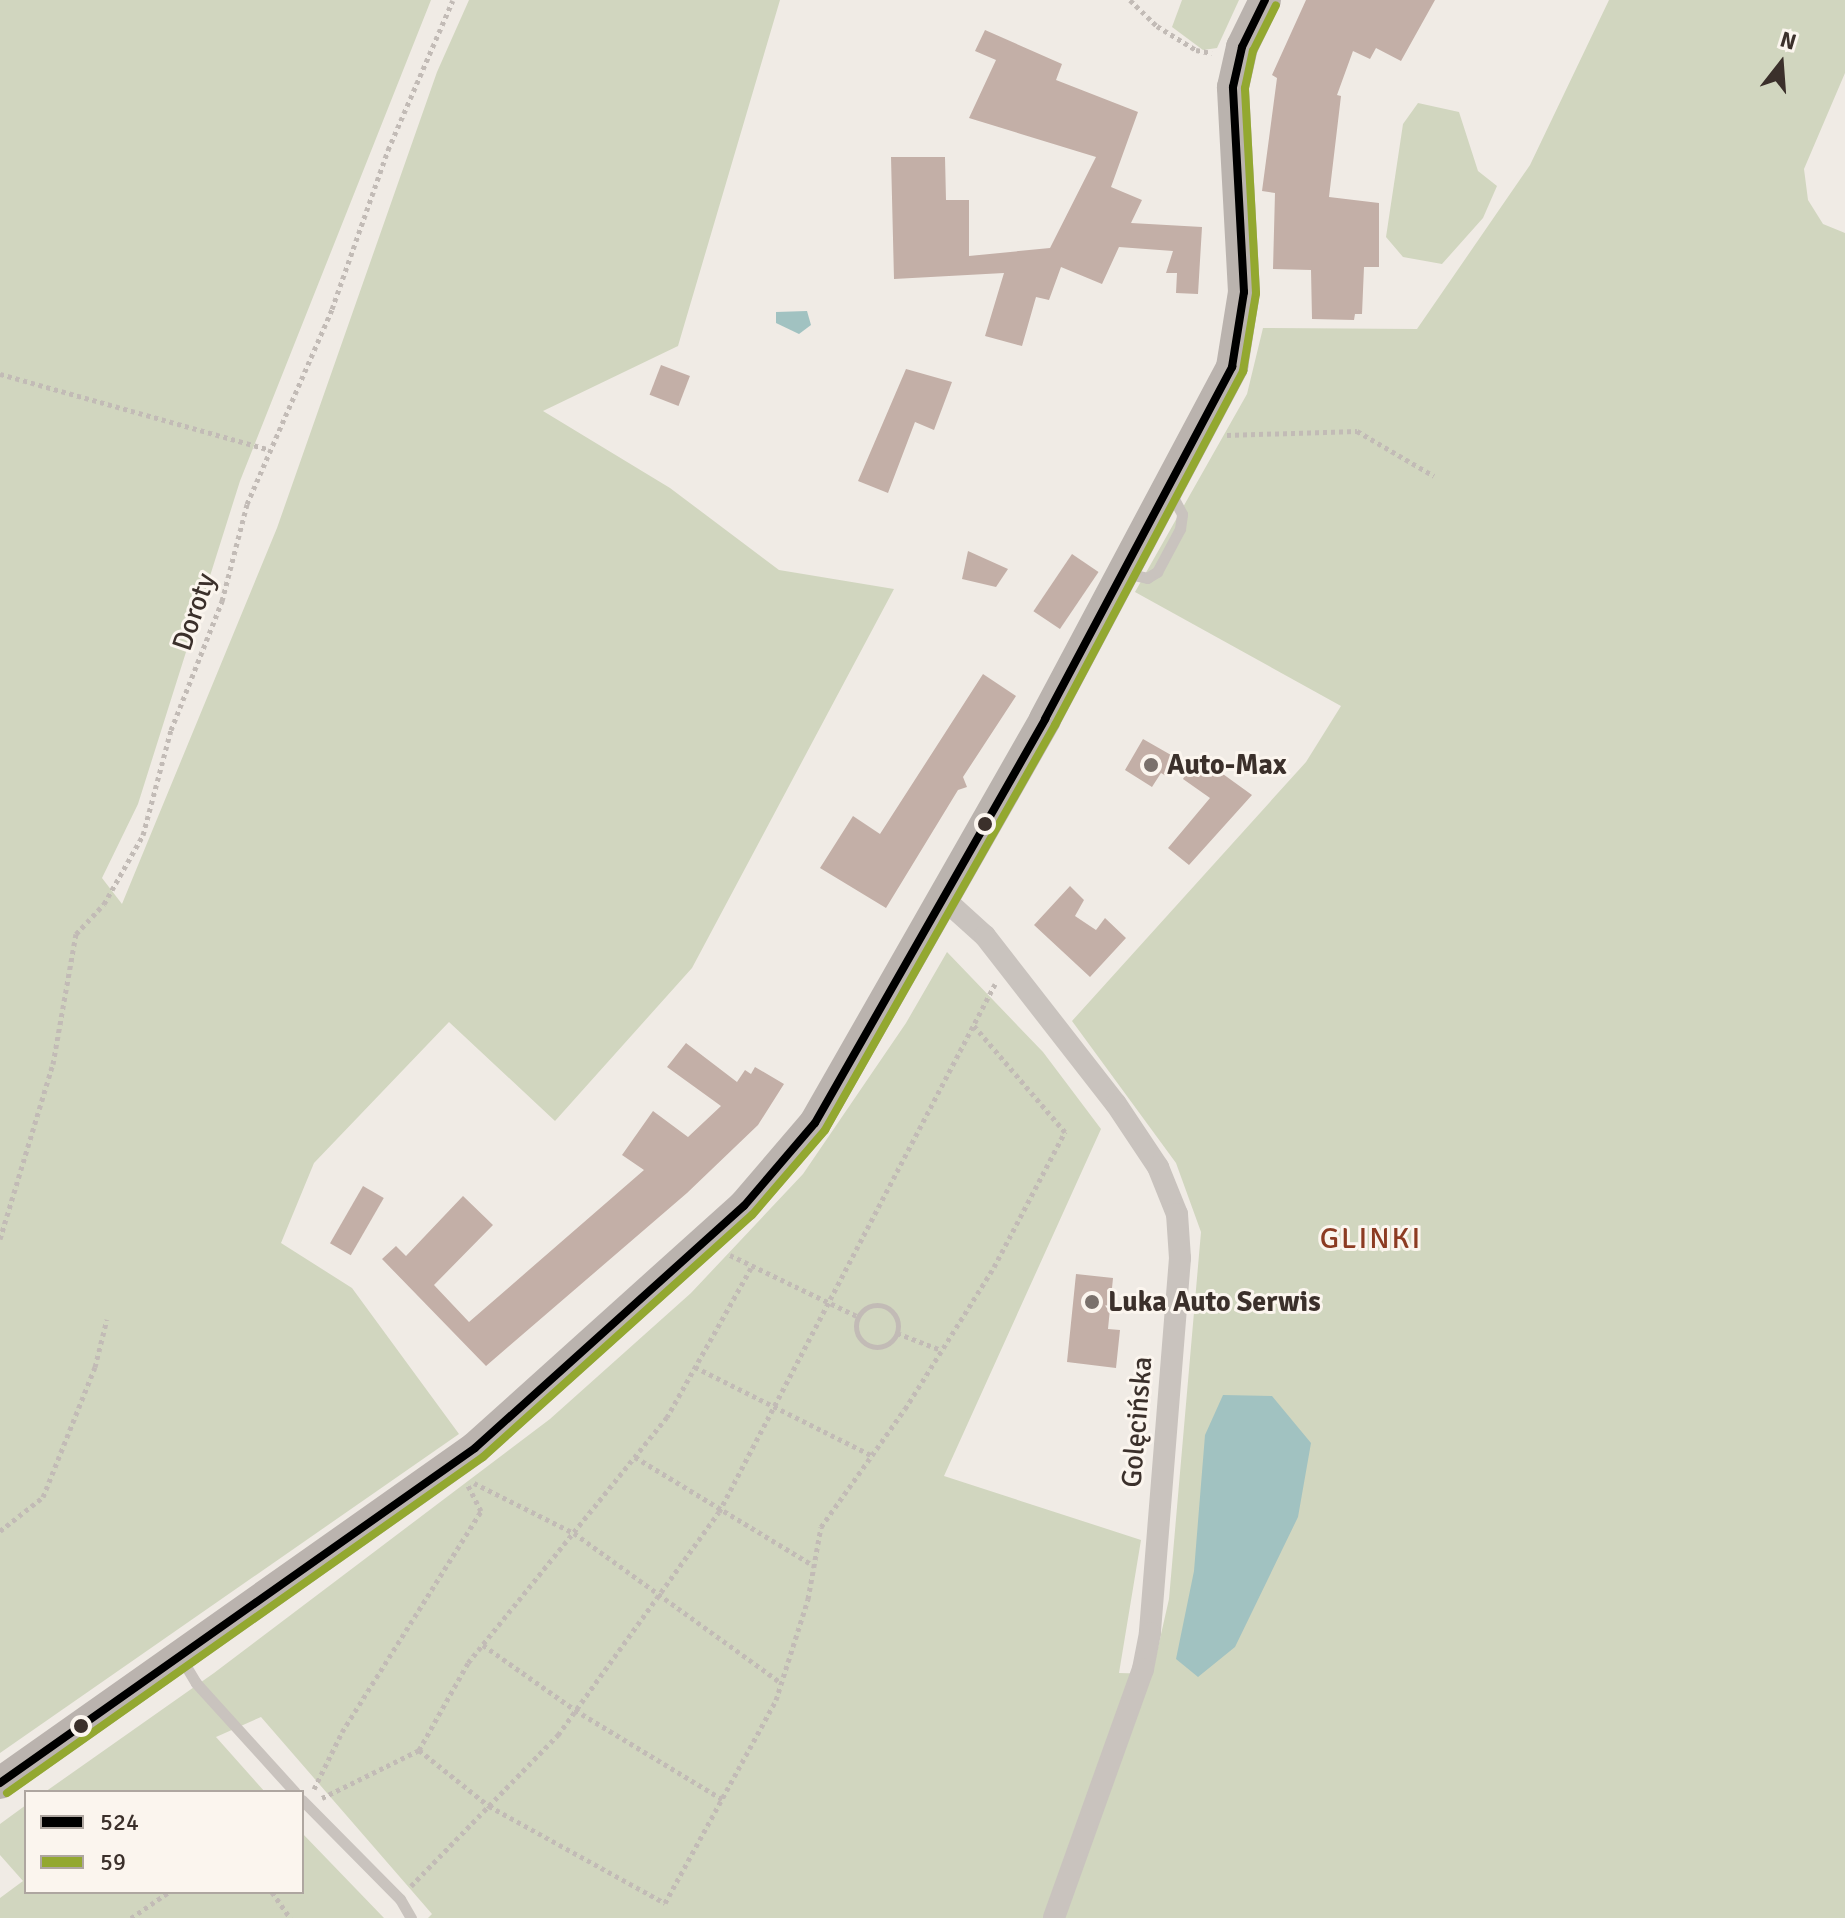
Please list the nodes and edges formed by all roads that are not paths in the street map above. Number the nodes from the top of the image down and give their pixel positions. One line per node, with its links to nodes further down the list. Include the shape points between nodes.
1 (1265, 0): 2 (street, via 1242,47 1233,87 1242,327 1232,367)
2 (944, 899): 3 (street, via 837,1091 793,1152 744,1206 475,1448); 8 (street, Golęcińska, via 985,936 1116,1104 1158,1167 1177,1214 1180,1258 1150,1633 1143,1669)
3 (180, 1658): 4 (street); 5 (lane, via 196,1683)
4 (0, 1783)
5 (293, 1790)
6 (304, 1802): 7 (lane, via 400,1899)
7 (411, 1918)
8 (1054, 1918)

